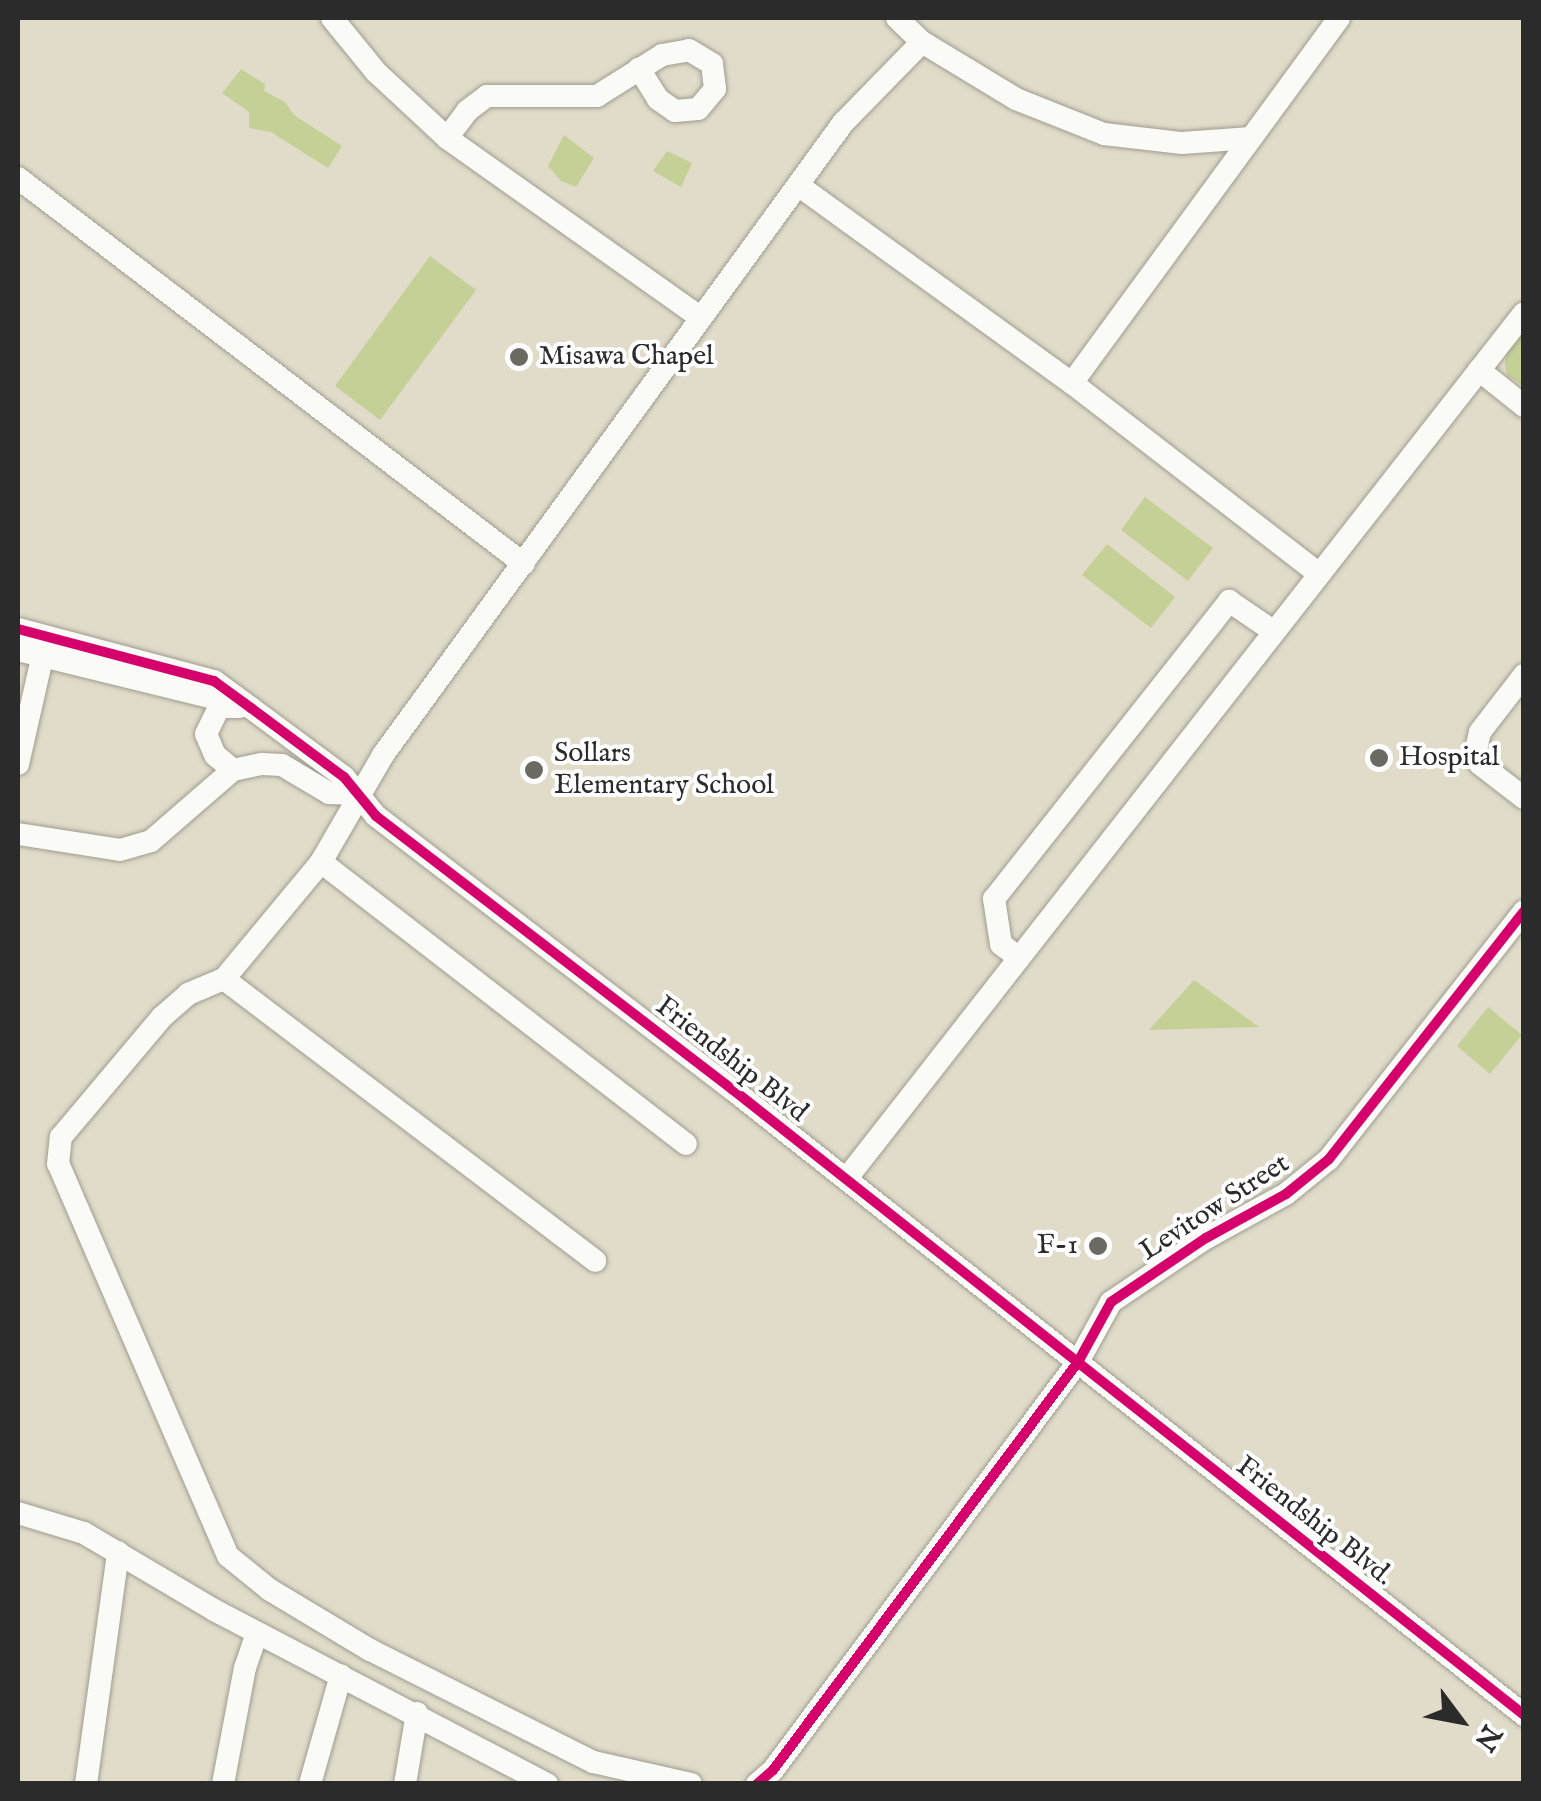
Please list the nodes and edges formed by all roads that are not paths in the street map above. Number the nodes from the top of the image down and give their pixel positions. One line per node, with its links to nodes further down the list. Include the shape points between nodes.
1 (332, 18): 6 (street, via 376,72)
2 (897, 18): 4 (street)
3 (1339, 18): 7 (street)
4 (922, 42): 7 (street, via 1016,100 1104,134 1182,143); 9 (street, via 842,123)
5 (640, 69): 6 (street, via 597,96 486,96)
6 (447, 138): 11 (street)
7 (1251, 138): 13 (street)
8 (18, 178): 15 (street)
9 (798, 185): 11 (street); 13 (street)
10 (1524, 313): 12 (street)
11 (701, 318): 15 (street)
12 (1479, 370): 14 (street); 16 (street)
13 (1072, 383): 16 (street)
14 (1524, 406)
15 (524, 564): 25 (street)
16 (1318, 574): 18 (street)
17 (18, 629): 19 (street)
18 (1273, 632): 30 (street); 30 (street, via 1229,601 994,899 1001,944)
19 (45, 646): 20 (street); 22 (street); 22 (street, via 214,681); 23 (street)
20 (18, 650)
21 (1524, 676): 26 (street, via 1480,732 1475,754)
22 (241, 707): 24 (street, via 219,706 206,734 215,755); 25 (street, Friendship Blvd, via 344,777)
23 (18, 764)
24 (234, 770): 25 (street, via 282,766 329,793); 27 (street, via 151,842 120,850)
25 (358, 794): 28 (street); 33 (street, Friendship Blvd, via 376,816)
26 (1524, 798)
27 (18, 834)
28 (321, 862): 31 (street); 32 (street)
29 (1524, 911): 35 (street, Levitow Street, via 1329,1158 1286,1194 1112,1302)
30 (1018, 957): 33 (street)
31 (224, 978): 34 (street); 48 (street, via 188,994 162,1017 61,1137 58,1164 228,1556 270,1590 370,1650 593,1762)
32 (686, 1144)
33 (846, 1178): 35 (street, Friendship Blvd)
34 (595, 1261)
35 (1078, 1362): 41 (street, Friendship Blvd.); 42 (street, Levitow Street)
36 (18, 1513): 37 (street, via 84,1533)
37 (118, 1552): 38 (street); 43 (street)
38 (257, 1633): 39 (street); 44 (street)
39 (341, 1675): 40 (street); 45 (street)
40 (417, 1713): 46 (street); 47 (street)
41 (1524, 1715)
42 (765, 1779)
43 (86, 1784)
44 (222, 1784)
45 (310, 1784)
46 (405, 1784)
47 (547, 1784)
48 (692, 1784)

